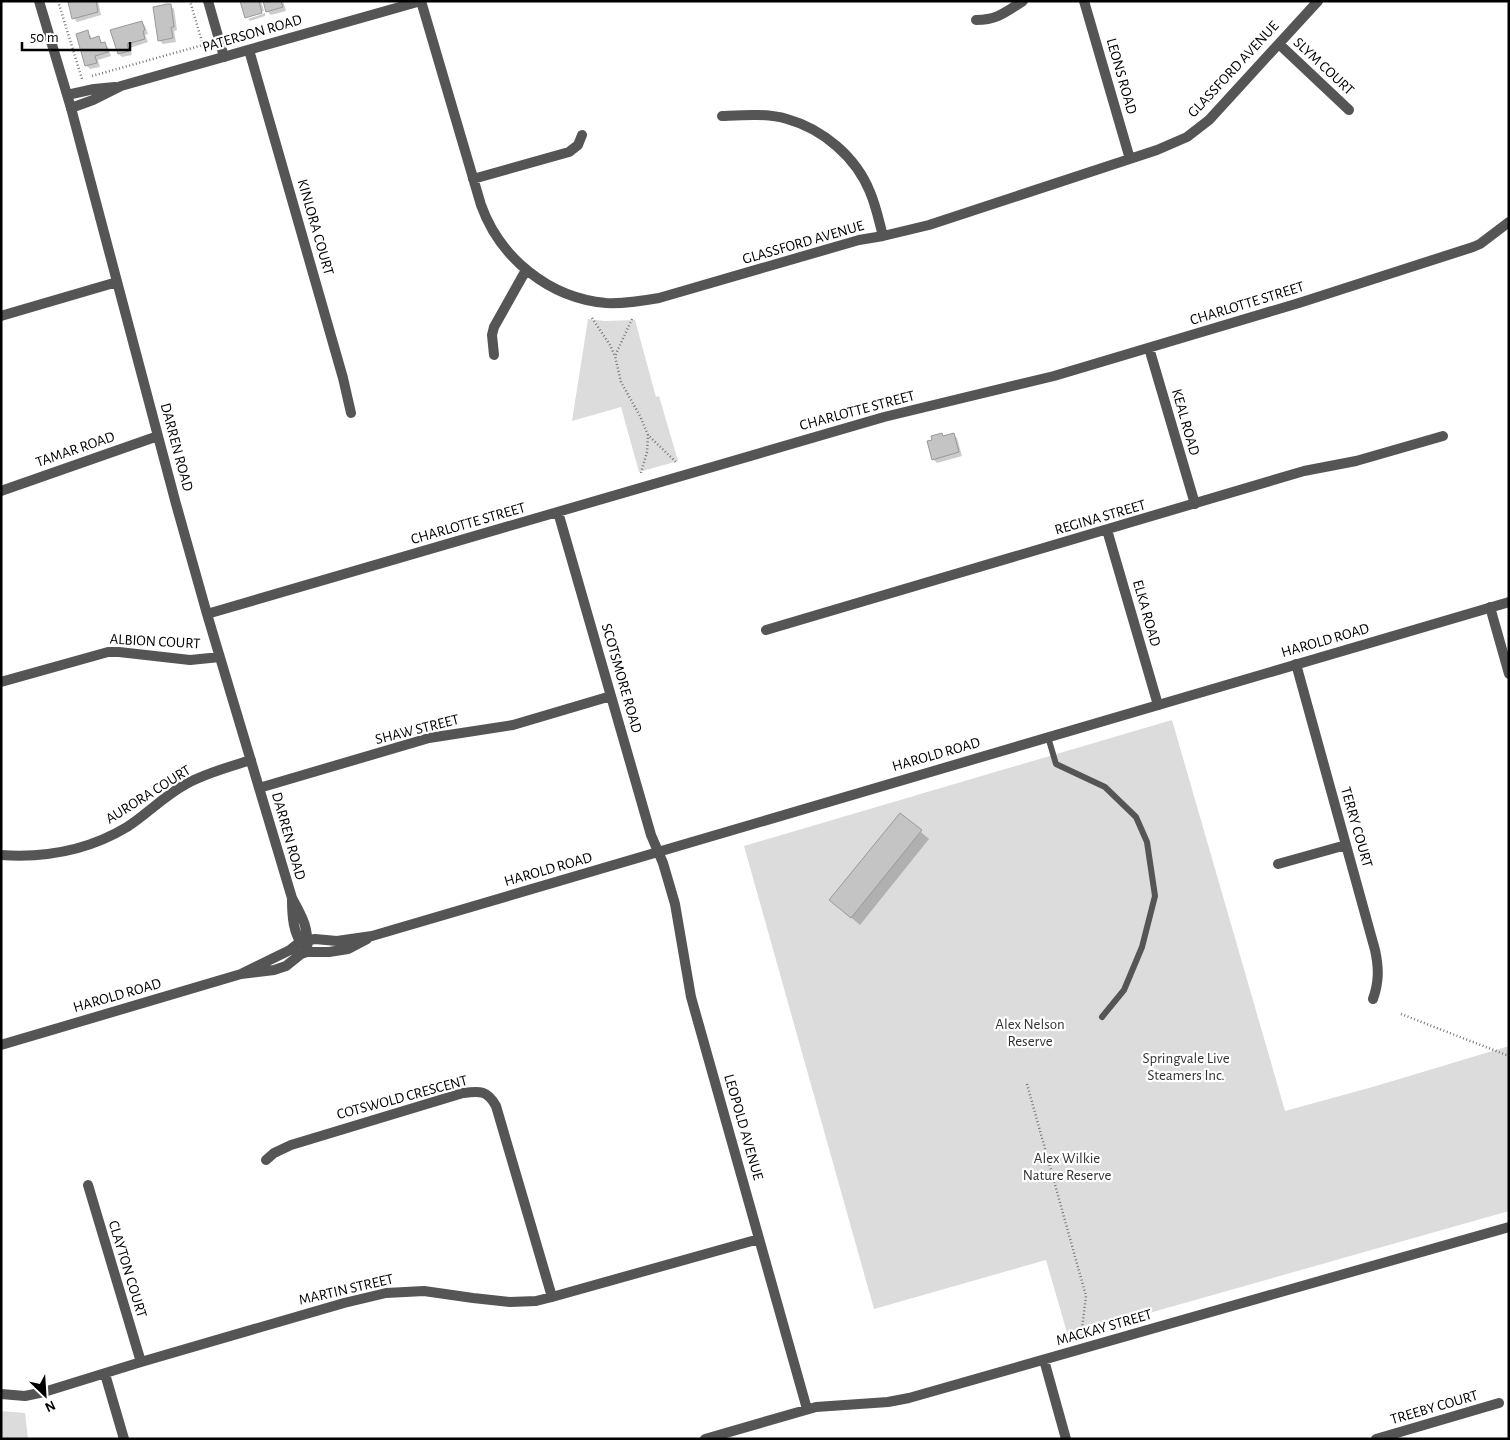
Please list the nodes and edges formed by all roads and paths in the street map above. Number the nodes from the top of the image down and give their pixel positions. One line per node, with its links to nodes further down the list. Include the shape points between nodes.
1 (39, 1): 14 (street, DARREN ROAD)
2 (58, 1): 3 (path, via 81,79 203,45)
3 (190, 1)
4 (208, 1): 12 (street)
5 (421, 1): 11 (street, PATERSON ROAD); 20 (street, GLASSFORD AVENUE)
6 (1023, 1): 9 (street, via 1001,16)
7 (1084, 1): 19 (street, LEONS ROAD)
8 (1318, 1): 10 (street, GLASSFORD AVENUE)
9 (976, 20)
10 (1279, 44): 16 (street, SLYM COURT); 19 (street, GLASSFORD AVENUE, via 1200,128 1175,143)
11 (249, 50): 12 (street, PATERSON ROAD); 31 (street, KINLORA COURT, via 348,394)
12 (224, 56): 13 (street, PATERSON ROAD)
13 (121, 86): 14 (street, PATERSON ROAD); 15 (street, PATERSON ROAD)
14 (67, 95): 15 (street, DARREN ROAD)
15 (71, 108): 24 (street, DARREN ROAD)
16 (1350, 110)
17 (722, 116): 22 (street, via 786,119 804,125 832,142 863,178)
18 (582, 135): 20 (street, via 578,145 569,152)
19 (1130, 159): 22 (street, GLASSFORD AVENUE, via 929,225)
20 (473, 179): 23 (street, GLASSFORD AVENUE, via 490,227 504,248)
21 (1509, 222): 28 (street, CHARLOTTE STREET, via 1472,247)
22 (883, 236): 23 (street, GLASSFORD AVENUE, via 859,240 659,298 628,303 596,302 575,297)
23 (526, 270): 29 (street, via 494,327)
24 (117, 282): 25 (street); 33 (street, DARREN ROAD)
25 (1, 316)
26 (592, 318): 30 (path)
27 (632, 319): 30 (path)
28 (1149, 348): 38 (street, KEAL ROAD); 39 (street, CHARLOTTE STREET, via 1054,376 884,417)
29 (494, 355)
30 (615, 356): 32 (path, via 621,382)
31 (350, 413)
32 (648, 435): 35 (path); 36 (path)
33 (158, 436): 37 (street, TAMAR ROAD); 43 (street, DARREN ROAD)
34 (1443, 436): 38 (street, REGINA STREET)
35 (677, 463)
36 (641, 473)
37 (1, 491)
38 (1195, 504): 40 (street, REGINA STREET)
39 (558, 512): 43 (street, CHARLOTTE STREET); 49 (street, SCOTSMORE ROAD)
40 (1107, 530): 44 (street, REGINA STREET); 50 (street, ELKA ROAD)
41 (1509, 602): 42 (street, HAROLD ROAD)
42 (1490, 607): 46 (street, HAROLD ROAD); 47 (street)
43 (207, 614): 45 (street, DARREN ROAD)
44 (766, 630)
45 (220, 657): 48 (street, ALBION COURT, via 190,660 108,652); 52 (street, DARREN ROAD)
46 (1296, 664): 50 (street, HAROLD ROAD); 54 (street, TERRY COURT)
47 (1509, 674)
48 (1, 682)
49 (612, 696): 53 (street, SHAW STREET, via 513,725 429,738); 55 (street, SCOTSMORE ROAD)
50 (1158, 705): 51 (street, HAROLD ROAD)
51 (1048, 737): 55 (street, HAROLD ROAD); 64 (lane, via 1056,764 1105,787 1136,817 1147,842 1155,896 1151,913 1142,947 1124,990)
52 (251, 760): 53 (street, DARREN ROAD); 56 (street, AURORA COURT, via 186,784 126,827 98,841 51,854)
53 (259, 788): 59 (street, DARREN ROAD, via 292,898 292,920)
54 (1346, 845): 57 (street); 62 (street, TERRY COURT, via 1378,962 1378,986)
55 (658, 852): 58 (street, HAROLD ROAD); 71 (street, LEOPOLD AVENUE, via 675,904 691,997)
56 (1, 855)
57 (1278, 864)
58 (372, 936): 59 (street, HAROLD ROAD); 60 (street, HAROLD ROAD, via 340,951)
59 (304, 941): 60 (street, DARREN ROAD); 61 (street, HAROLD ROAD)
60 (307, 952): 61 (street, HAROLD ROAD, via 286,966)
61 (241, 974): 65 (street, HAROLD ROAD)
62 (1372, 999)
63 (1401, 1014): 66 (path)
64 (1102, 1017)
65 (1, 1044)
66 (1509, 1056)
67 (1027, 1084): 73 (path, via 1086,1296)
68 (266, 1160): 72 (street, COTSWOLD CRESCENT, via 290,1145 463,1093 488,1094 496,1106)
69 (88, 1185): 75 (street, CLAYTON COURT)
70 (1509, 1226): 73 (street, MACKAY STREET)
71 (759, 1239): 72 (street, MARTIN STREET); 79 (street, LEOPOLD AVENUE)
72 (552, 1297): 75 (street, MARTIN STREET, via 510,1302 424,1291 386,1293)
73 (1081, 1349): 74 (street, MACKAY STREET)
74 (1044, 1360): 79 (street, MACKAY STREET, via 896,1402); 82 (street)
75 (141, 1362): 76 (street, MARTIN STREET)
76 (105, 1374): 77 (street, MARTIN STREET, via 33,1395); 80 (street)
77 (1, 1394)
78 (1499, 1404): 83 (street, TREEBY COURT)
79 (807, 1409): 81 (street, MACKAY STREET)
80 (124, 1439)
81 (705, 1439)
82 (1066, 1439)
83 (1376, 1439)

